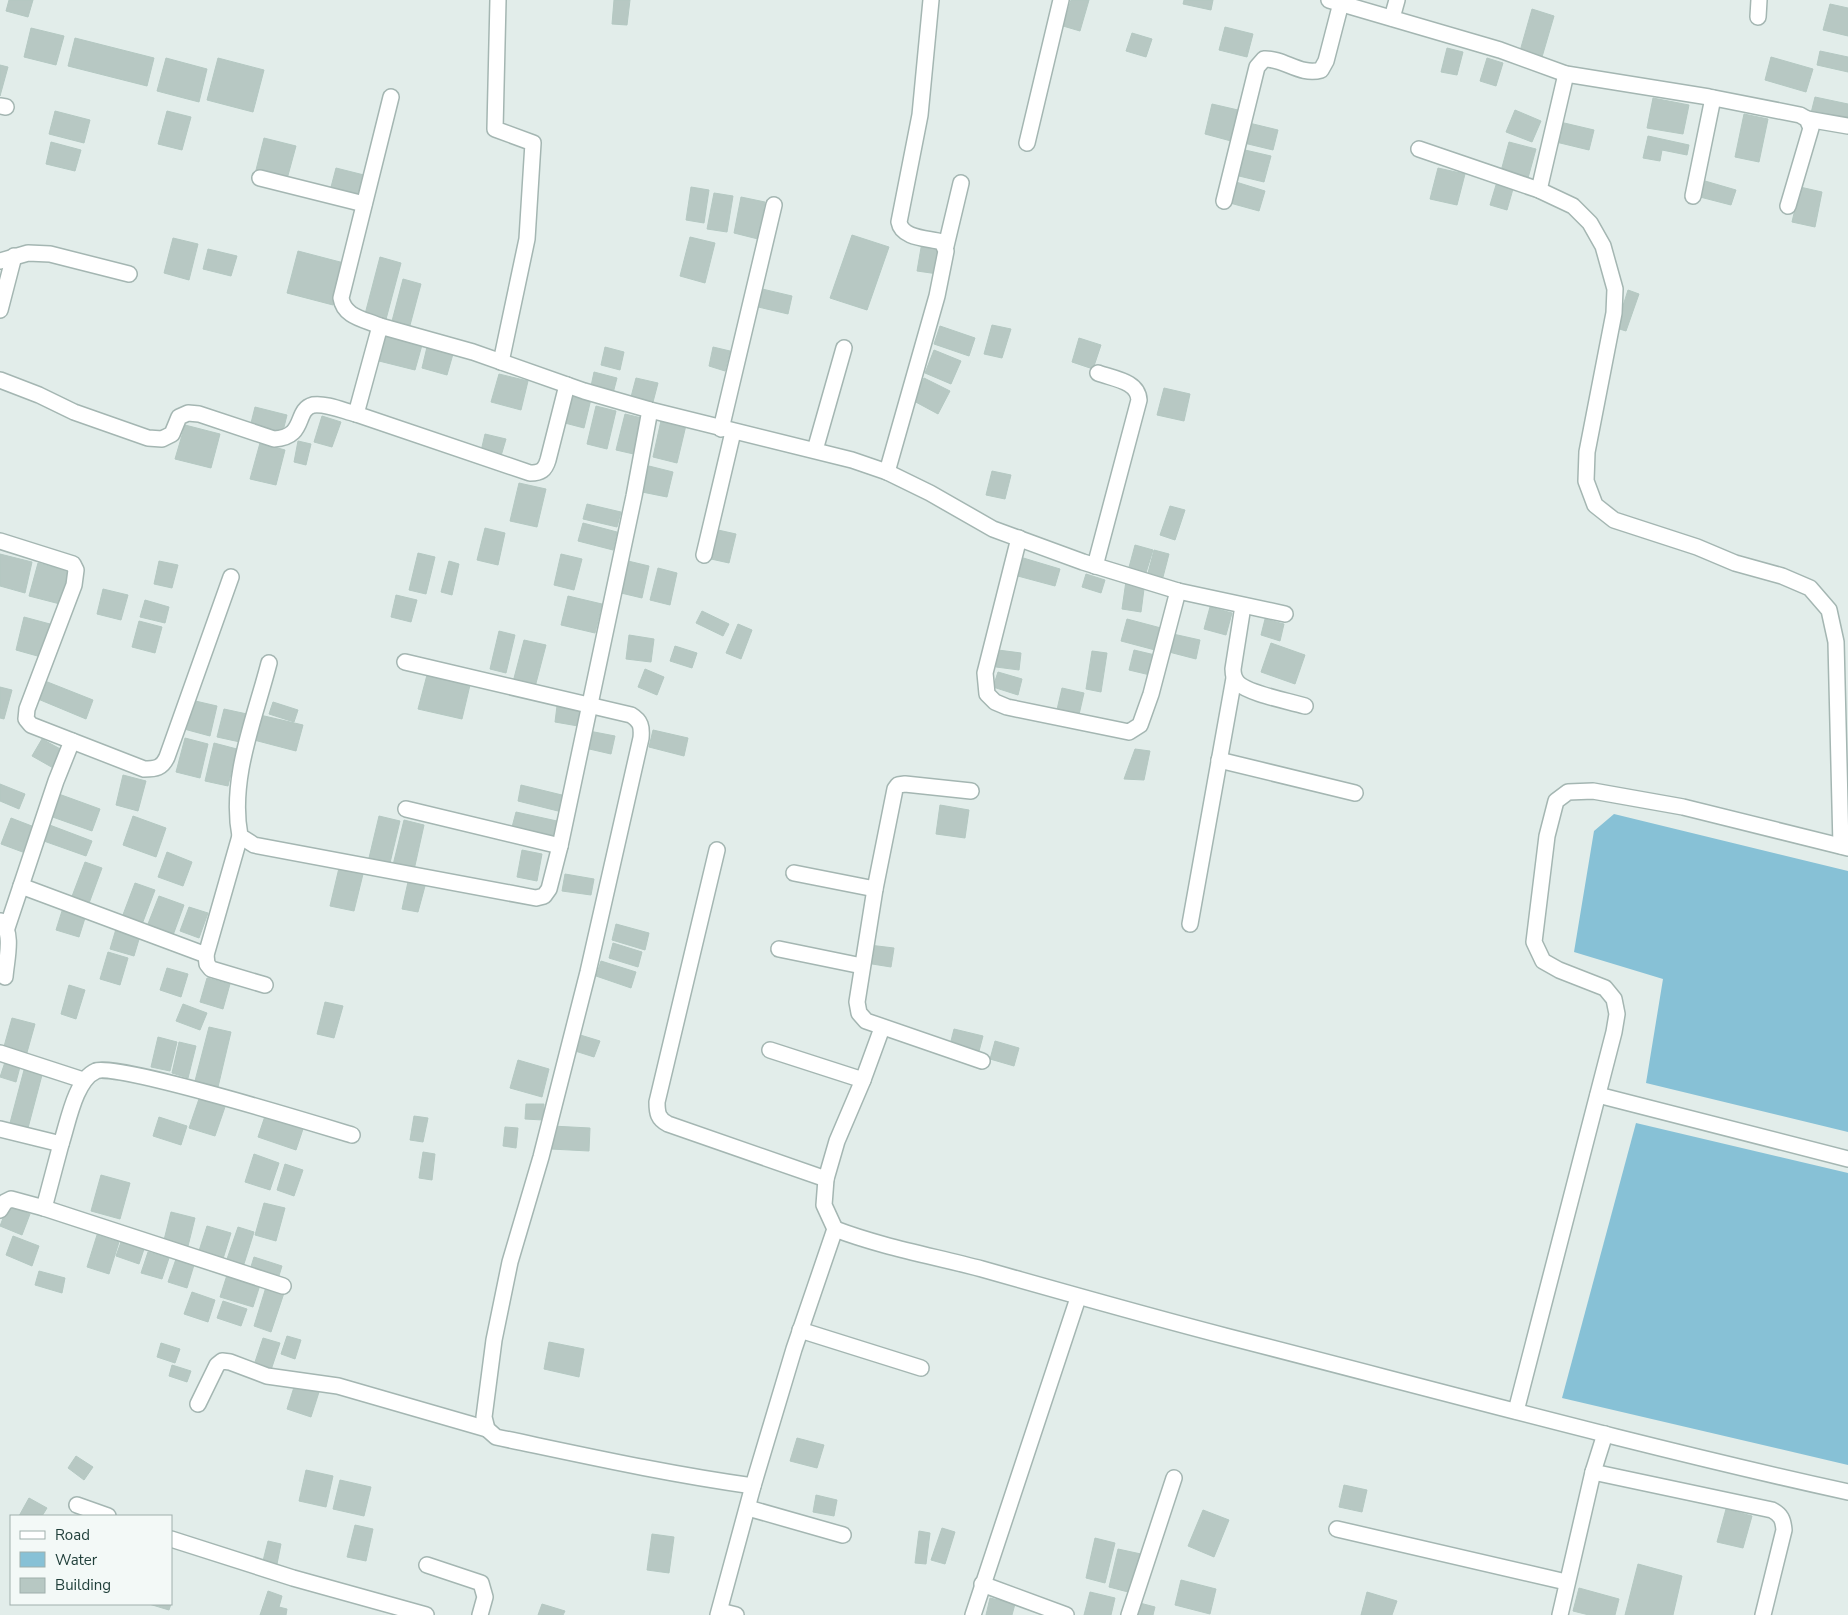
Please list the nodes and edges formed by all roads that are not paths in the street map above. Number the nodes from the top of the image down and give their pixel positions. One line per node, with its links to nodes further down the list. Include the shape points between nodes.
1 (498, 0): 30 (street, via 495,129 533,143 527,239)
2 (931, 0): 24 (street, via 921,106 898,222 905,234)
3 (1061, 0): 14 (street)
4 (1398, 0): 8 (street)
5 (1760, 0): 7 (street)
6 (1335, 2): 8 (street); 20 (street, via 1326,61 1321,70 1300,70 1273,59 1264,59 1257,67)
7 (1758, 17)
8 (1392, 18): 9 (street, via 1500,50)
9 (1566, 74): 11 (street); 18 (street)
10 (391, 97): 21 (street)
11 (1713, 98): 12 (street); 19 (street)
12 (1807, 119): 13 (street); 23 (street, via 1811,128 1809,140)
13 (1848, 126)
14 (1027, 144)
15 (1419, 149): 18 (street)
16 (260, 178): 21 (street)
17 (961, 183): 24 (street)
18 (1539, 190): 59 (street, via 1573,206 1590,223 1603,246 1614,289 1614,313 1587,452 1586,481 1595,505 1614,520 1810,588 1829,610 1836,642)
19 (1693, 196)
20 (1224, 201)
21 (364, 204): 28 (street, via 341,298 342,307 349,314)
22 (774, 205): 36 (street)
23 (1788, 206)
24 (946, 246): 38 (street, via 936,296)
25 (7, 259): 26 (street, via 28,253 50,254); 27 (street)
26 (128, 274)
27 (0, 310)
28 (380, 326): 30 (street); 35 (street)
29 (844, 348): 37 (street)
30 (500, 362): 33 (street)
31 (1098, 373): 42 (street, via 1134,386 1139,400)
32 (0, 380): 35 (street, via 74,412 148,438 162,439 172,434 179,417 188,413 274,439 286,438 294,432 305,410 312,406 322,405)
33 (567, 385): 34 (street); 35 (street, via 548,460 545,469 539,473 530,473)
34 (650, 410): 36 (street); 50 (street)
35 (356, 414)
36 (727, 430): 37 (street); 41 (street)
37 (815, 450): 38 (street)
38 (887, 472): 39 (street, via 993,529)
39 (1019, 538): 42 (street); 44 (street, via 985,673 987,694 1007,708 1129,732 1140,725)
40 (0, 541): 52 (street, via 73,564 76,570 74,584 26,709 26,718 31,725)
41 (704, 555)
42 (1095, 566): 44 (street)
43 (232, 577): 52 (street, via 164,765 155,770 144,770)
44 (1178, 591): 45 (street)
45 (1243, 606): 46 (street); 49 (street)
46 (1285, 614)
47 (405, 662): 50 (street)
48 (270, 664): 57 (street, via 242,772 237,819)
49 (1234, 678): 51 (street, via 1248,689); 53 (street)
50 (589, 704): 58 (street); 92 (street, via 631,715 642,727 642,738 588,972 510,1262 494,1340 484,1417)
51 (1305, 706)
52 (72, 741): 62 (street)
53 (1219, 760): 55 (street); 65 (street)
54 (971, 791): 63 (street, via 898,785 893,796)
55 (1355, 793)
56 (406, 809): 58 (street)
57 (240, 836): 58 (street, via 254,845 536,898 544,896 549,889); 67 (street)
58 (560, 846)
59 (1845, 847): 77 (street, via 1683,807 1593,791 1568,792 1556,801 1547,836 1534,942 1543,961 1605,988 1614,999 1617,1014)
60 (717, 850): 82 (street, via 657,1112 668,1124)
61 (794, 873): 63 (street)
62 (21, 886): 64 (street); 67 (street)
63 (875, 889): 68 (street)
64 (4, 924): 69 (street)
65 (1190, 924)
66 (779, 950): 68 (street)
67 (206, 955): 70 (street, via 211,969)
68 (862, 966): 71 (street, via 857,1002 859,1013 866,1021)
69 (5, 977)
70 (265, 985)
71 (882, 1028): 74 (street); 76 (street)
72 (770, 1050): 76 (street)
73 (0, 1053): 75 (street)
74 (982, 1061)
75 (83, 1080): 79 (street, via 98,1070 116,1070); 80 (street)
76 (863, 1080): 82 (street, via 837,1141)
77 (1598, 1095): 81 (street); 91 (street)
78 (0, 1129): 80 (street)
79 (352, 1135)
80 (61, 1144): 83 (street)
81 (1848, 1159)
82 (826, 1179): 85 (street, via 824,1205)
83 (44, 1208): 84 (street, via 11,1199); 86 (street)
84 (0, 1210)
85 (834, 1229): 87 (street, via 860,1239 981,1269); 88 (street)
86 (283, 1286)
87 (1078, 1298): 91 (street); 106 (street)
88 (800, 1330): 89 (street); 96 (street)
89 (921, 1368)
90 (198, 1404): 92 (street, via 217,1365 230,1362 267,1376 338,1386)
91 (1516, 1411): 93 (street)
92 (487, 1429): 96 (street, via 496,1437 574,1454 671,1474)
93 (1605, 1434): 94 (street); 97 (street)
94 (1593, 1472): 105 (street); 115 (street, via 1779,1514 1784,1530)
95 (1174, 1478): 113 (street)
96 (753, 1486): 99 (street)
97 (1848, 1492)
98 (77, 1505): 100 (street)
99 (748, 1508): 102 (street); 107 (street)
100 (105, 1515)
101 (1337, 1529): 105 (street)
102 (843, 1535)
103 (172, 1539): 108 (street, via 293,1578)
104 (428, 1565): 109 (street, via 481,1583 485,1597)
105 (1566, 1582): 114 (street)
106 (982, 1584): 111 (street); 112 (street)
107 (719, 1613): 110 (street)
108 (426, 1615)
109 (480, 1615)
110 (736, 1615)
111 (973, 1615)
112 (1066, 1615)
113 (1129, 1615)
114 (1560, 1615)
115 (1763, 1615)

